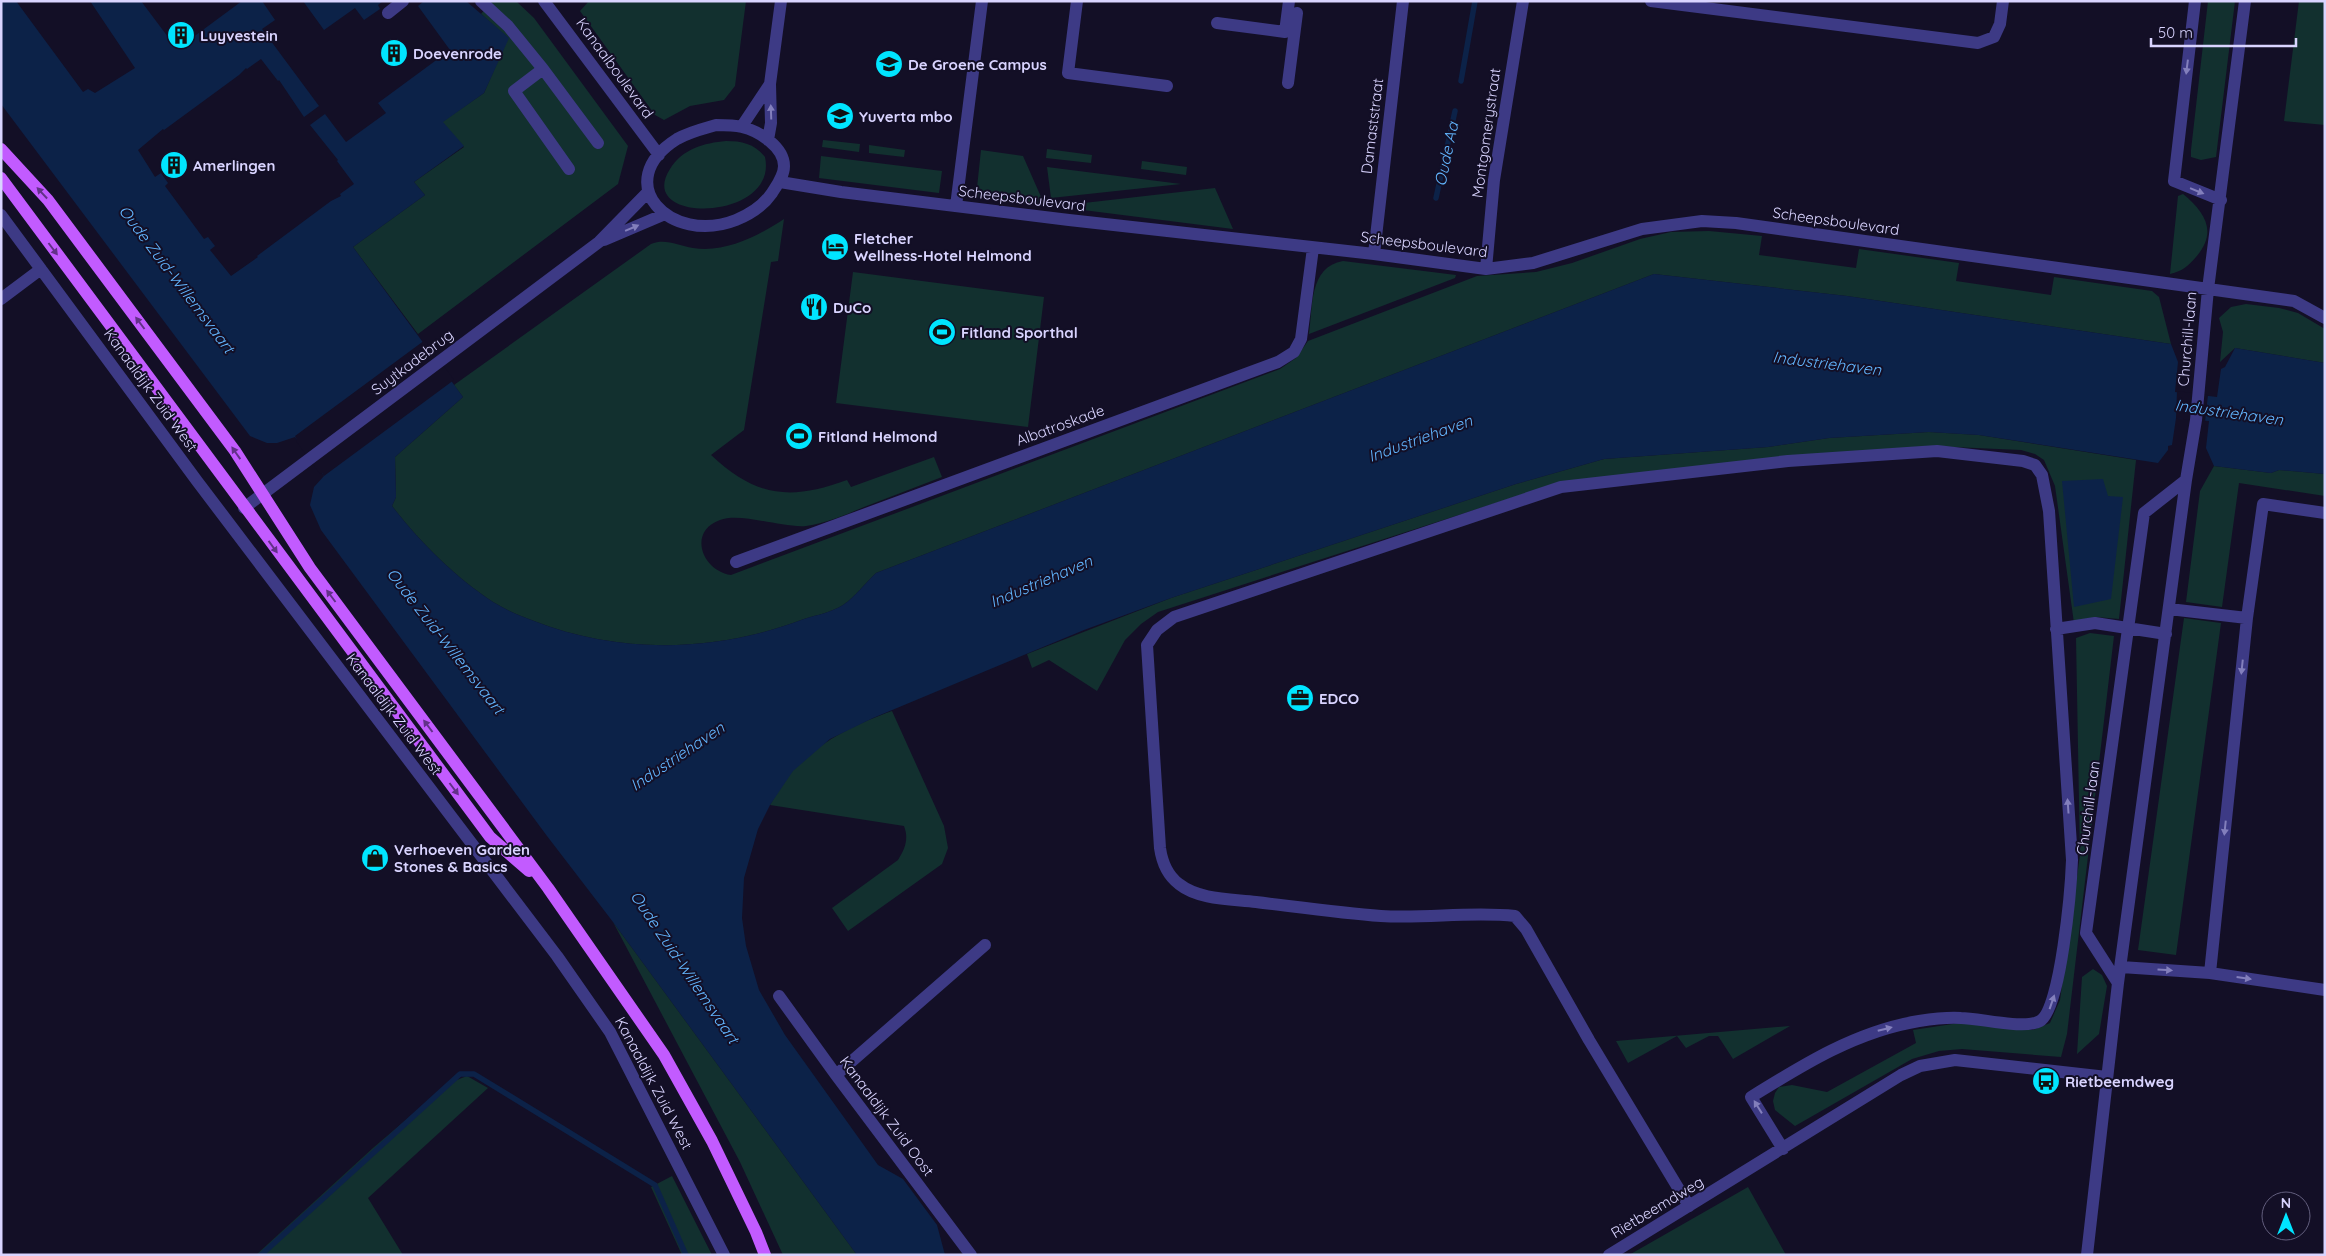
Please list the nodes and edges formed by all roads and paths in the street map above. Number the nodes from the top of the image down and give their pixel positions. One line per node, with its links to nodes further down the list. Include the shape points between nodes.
1 (404, 1): 14 (street)
2 (481, 1): 17 (street, via 508,26)
3 (781, 1): 19 (street)
4 (982, 1): 31 (street)
5 (1078, 1): 20 (street, via 1068,74)
6 (1289, 1): 16 (street, via 1285,32)
7 (1403, 1): 36 (street, Damaststraat)
8 (1523, 1): 38 (street, Montgomerystraat, via 1494,180)
9 (1651, 1): 10 (street, via 1978,43 1994,37 2000,24)
10 (2003, 1)
11 (2195, 1): 30 (street, one-way to 30, via 2174,181)
12 (2245, 1): 30 (street, Churchill-laan)
13 (548, 2): 25 (street, Kanaalboulevard)
14 (388, 13)
15 (1298, 13): 18 (street)
16 (1216, 23)
17 (543, 69): 23 (street); 26 (street, via 514,91)
18 (1288, 83)
19 (770, 84): 21 (street); 22 (street, one-way to 19)
20 (1167, 86)
21 (742, 126): 22 (street); 25 (street, via 716,125 691,132 675,140)
22 (768, 140): 28 (street, via 780,150 784,166)
23 (598, 143)
24 (1, 149): 43 (main road, Kanaaldijk Zuid West, one-way to 24, via 235,451 48,200)
25 (659, 155): 29 (street, via 649,175)
26 (569, 169)
27 (1, 178): 44 (main road, Kanaaldijk Zuid West, one-way to 44)
28 (780, 182): 31 (street, Scheepsboulevard); 32 (street, via 764,204 723,225 693,226)
29 (648, 192): 32 (street); 34 (street, Suytkadebrug)
30 (2221, 200): 39 (street, Churchill-laan)
31 (956, 206): 35 (street, Scheepsboulevard)
32 (664, 214): 34 (street, Suytkadebrug, one-way to 32)
33 (1, 215): 37 (street, Kanaaldijk Zuid West)
34 (599, 242): 43 (street, Suytkadebrug)
35 (1313, 248): 36 (street, Scheepsboulevard); 46 (street, Albatroskade, via 1301,339 1294,352 1278,362)
36 (1374, 254): 38 (street, Scheepsboulevard)
37 (41, 269): 40 (street); 63 (street, Kanaaldijk Zuid West, via 605,1024)
38 (1486, 269): 39 (street, Scheepsboulevard, via 1534,263 1642,228 1702,221 1736,223)
39 (2208, 289): 41 (street, Scheepsboulevard, via 2294,301); 42 (street, Churchill-laan, via 2199,394)
40 (1, 299)
41 (2325, 318)
42 (2186, 480): 47 (street, Churchill-laan); 49 (street, Churchill-laan, via 2144,513)
43 (263, 494): 44 (street, Suytkadebrug); 52 (main road, Kanaaldijk Zuid West, one-way to 43, via 310,568)
44 (244, 508): 52 (main road, Kanaaldijk Zuid West, one-way to 52, via 490,837)
45 (2325, 513): 48 (street, via 2263,504)
46 (736, 562)
47 (2169, 609): 48 (street); 51 (street, Churchill-laan)
48 (2247, 618): 55 (street, one-way to 55)
49 (2128, 628): 50 (street, via 2095,623); 51 (street); 56 (street, Churchill-laan, via 2086,933)
50 (2056, 629): 61 (street, one-way to 50, via 1751,1096 1812,1059 1879,1030 1903,1024 1959,1017 2026,1024 2040,1021 2049,1010 2057,986 2072,860); 62 (street, via 2049,512 2042,475 2036,465 1937,451 1788,461 1560,487 1174,618 1157,630 1147,645 1160,848 1162,862 1170,876 1192,892 1266,903 1383,916 1515,916 1526,928)
51 (2166, 634): 54 (street, Churchill-laan)
52 (548, 888): 64 (main road, Kanaaldijk Zuid West, via 664,1054 712,1141)
53 (985, 945): 59 (street)
54 (2121, 967): 55 (street, one-way to 55); 56 (street, Churchill-laan)
55 (2210, 973): 57 (street, one-way to 57)
56 (2118, 984): 60 (street, Churchill-laan)
57 (2325, 990)
58 (779, 996): 59 (street, Kanaaldijk Zuid Oost)
59 (836, 1075): 65 (street, Kanaaldijk Zuid Oost)
60 (2107, 1077): 61 (street, Rietbeemdweg, via 1972,1061 1941,1061 1901,1075); 67 (street, Churchill-laan)
61 (1783, 1148): 62 (street, Rietbeemdweg)
62 (1689, 1206): 66 (street, Rietbeemdweg)
63 (724, 1255)
64 (765, 1255)
65 (971, 1255)
66 (1609, 1255)
67 (2087, 1255)

